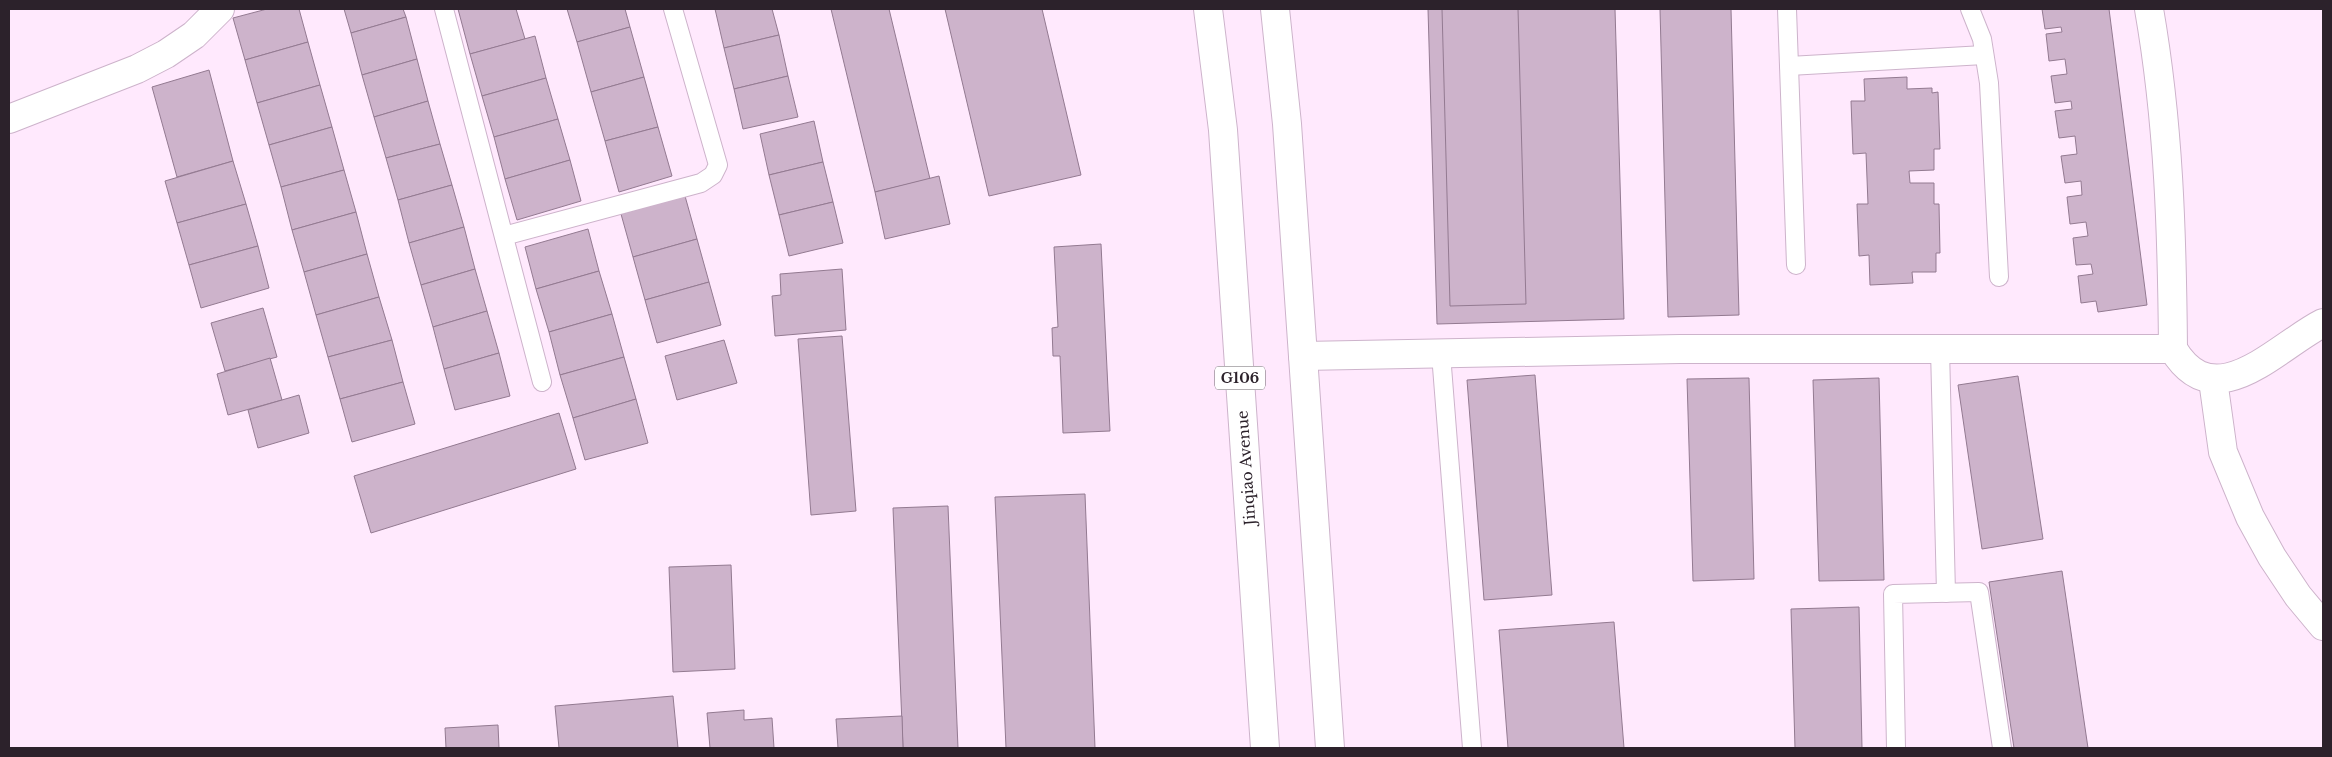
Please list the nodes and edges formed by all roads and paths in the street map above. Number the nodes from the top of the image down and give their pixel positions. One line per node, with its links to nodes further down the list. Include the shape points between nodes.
1 (220, 9): 11 (main road, via 194,35 166,54 137,69)
2 (444, 9): 12 (lane)
3 (673, 9): 12 (lane, via 718,165 713,175 701,183)
4 (1208, 9): 24 (main road, Jinqiao Avenue / G106, via 1223,140)
5 (1274, 9): 19 (main road, via 1288,124)
6 (1787, 9): 10 (lane)
7 (1970, 9): 9 (lane, via 1982,39)
8 (2149, 9): 17 (main road, via 2167,136 2172,224)
9 (1984, 55): 10 (lane); 14 (lane, via 1989,83)
10 (1789, 66): 13 (lane)
11 (9, 119)
12 (504, 236): 21 (lane)
13 (1796, 265)
14 (1998, 277)
15 (2323, 323): 20 (main road, via 2254,367 2234,376)
16 (1940, 349): 17 (main road); 18 (main road, via 1680,349); 22 (lane)
17 (2173, 349): 20 (main road, via 2180,362 2192,372)
18 (1441, 354): 19 (main road); 26 (lane)
19 (1303, 356): 25 (main road)
20 (2213, 380): 23 (main road, via 2223,452 2250,517 2298,596)
21 (542, 382)
22 (1946, 593): 27 (lane, via 1893,594); 28 (lane, via 1979,592)
23 (2323, 626)
24 (1265, 748)
25 (1330, 748)
26 (1472, 748)
27 (1896, 748)
28 (2002, 748)

